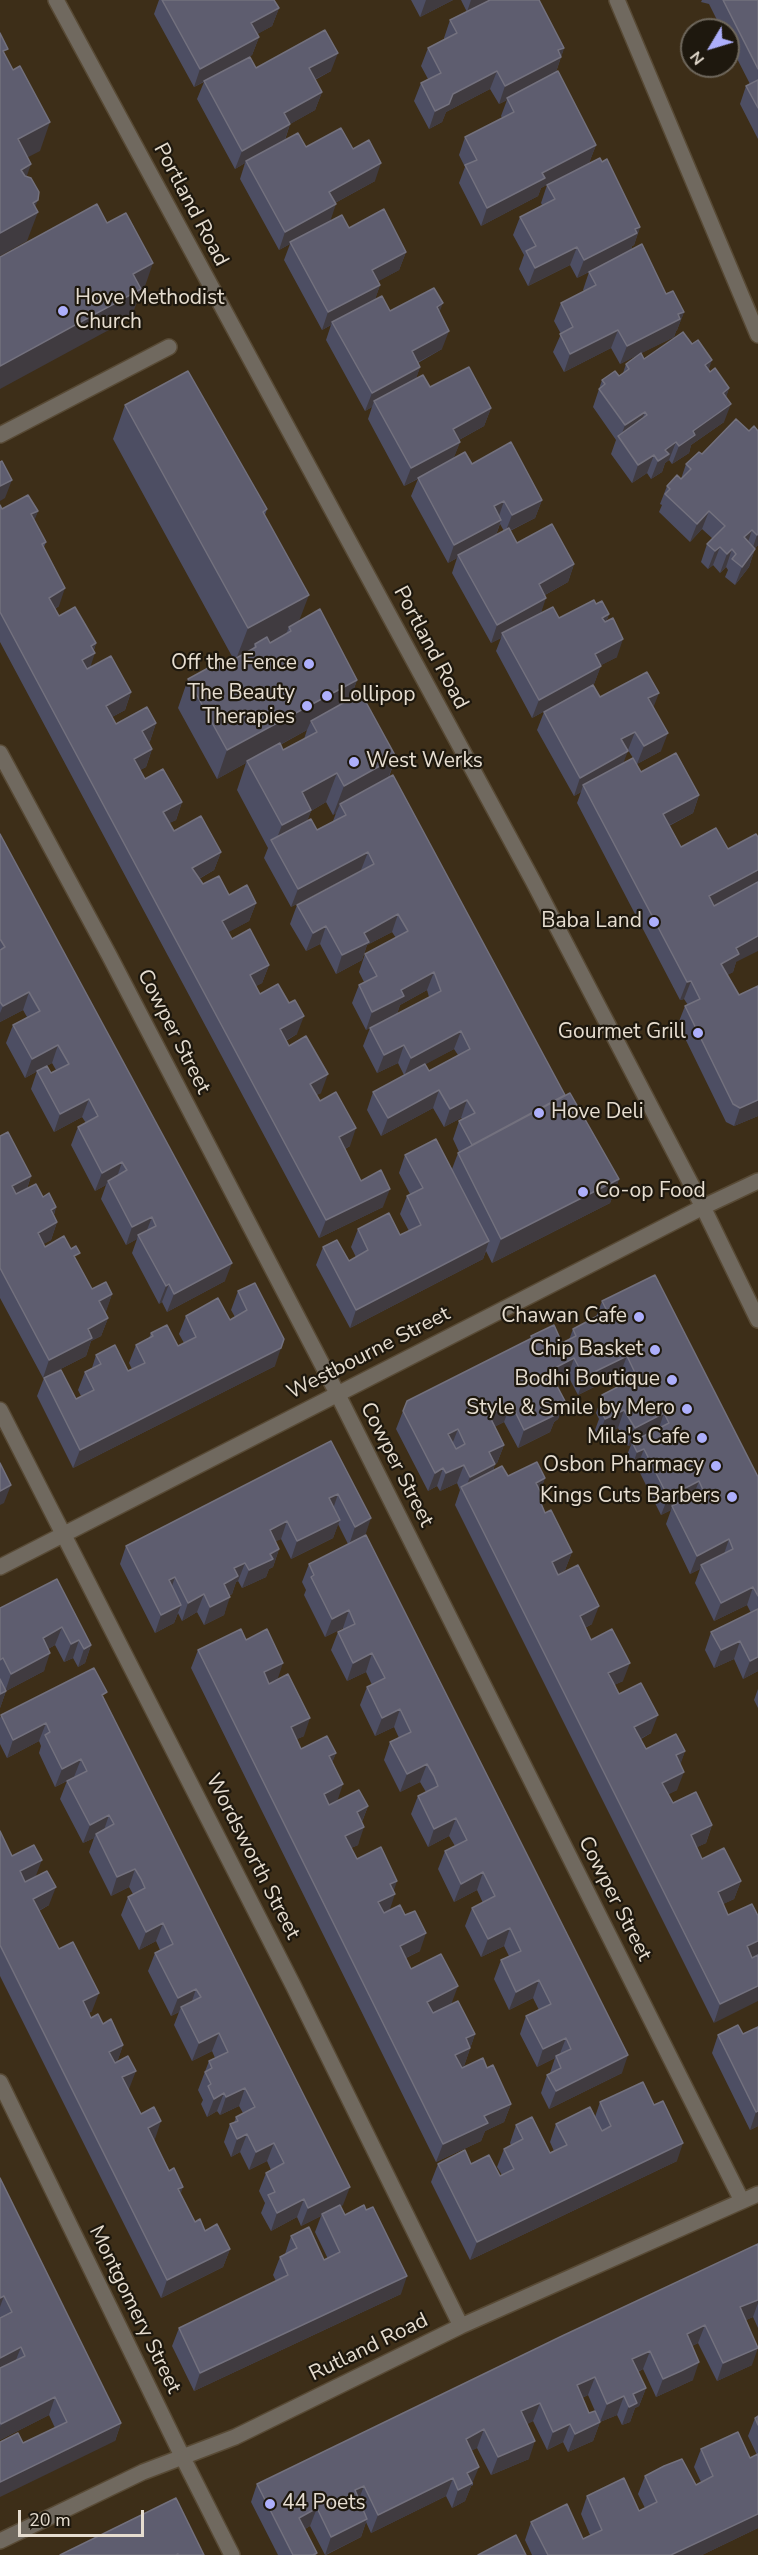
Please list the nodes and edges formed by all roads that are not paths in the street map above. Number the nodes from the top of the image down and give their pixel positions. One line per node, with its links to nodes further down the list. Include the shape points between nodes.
1 (56, 0): 8 (street, Portland Road, via 533,881)
2 (616, 0): 3 (street)
3 (758, 335)
4 (169, 347): 5 (street)
5 (0, 435)
6 (0, 753): 10 (street, Cowper Street)
7 (758, 1181): 8 (street, Westbourne Street)
8 (702, 1207): 9 (street, Portland Road); 10 (street, Westbourne Street)
9 (758, 1320)
10 (337, 1393): 12 (street, Westbourne Street); 16 (street, Cowper Street)
11 (0, 1410): 12 (street, Wordsworth Street)
12 (63, 1535): 13 (street, Westbourne Street); 17 (street, Wordsworth Street, via 293,1985)
13 (0, 1567)
14 (0, 2082): 18 (street, Montgomery Street)
15 (758, 2194): 16 (street, Rutland Road)
16 (742, 2201): 17 (street, Rutland Road)
17 (461, 2326): 18 (street, Rutland Road, via 235,2437)
18 (183, 2458): 19 (street, Rutland Road, via 143,2472); 20 (street, Montgomery Street)
19 (1, 2538)
20 (232, 2555)

